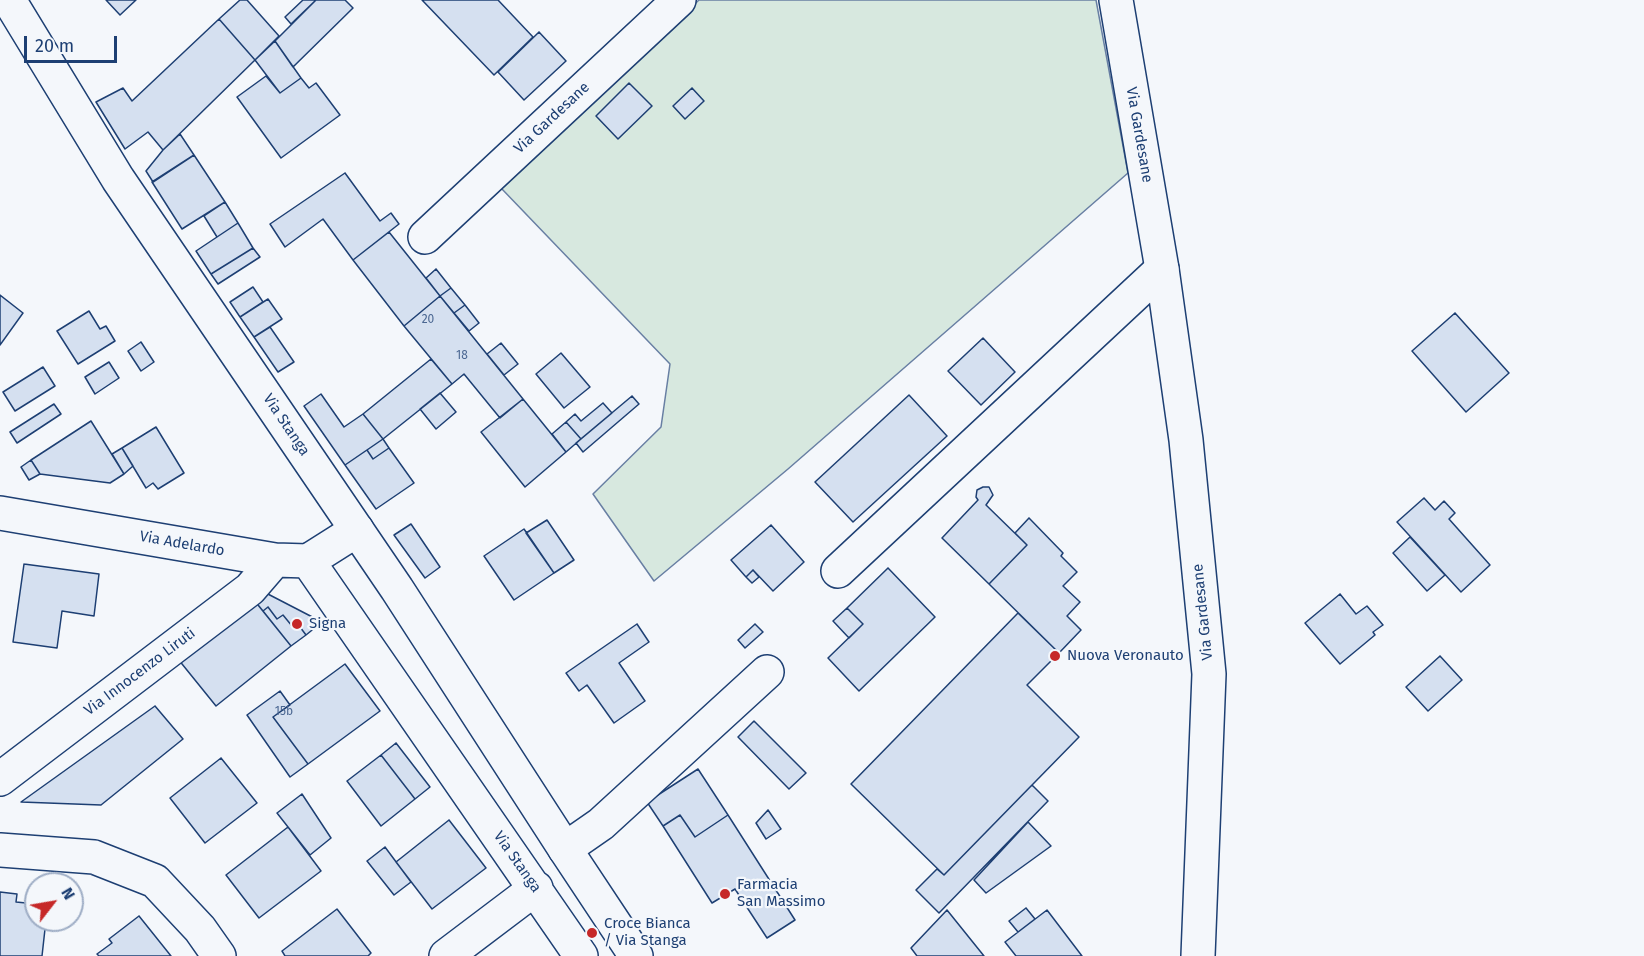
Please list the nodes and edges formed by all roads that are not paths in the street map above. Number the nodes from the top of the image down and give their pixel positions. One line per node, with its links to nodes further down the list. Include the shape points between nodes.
1 (9, 0): 7 (street, Via Stanga, via 118,179)
2 (679, 0): 4 (street, Via Gardesane)
3 (1116, 0): 5 (street, Via Gardesane)
4 (424, 237)
5 (1162, 269): 10 (street); 20 (street, Via Gardesane, via 1186,440 1209,674)
6 (0, 513): 8 (street, Via Adelardo)
7 (357, 530): 9 (street); 13 (street, Via Stanga)
8 (275, 560): 9 (street, Via Adelardo); 12 (street, Via Innocenzo Liruti, via 250,589)
9 (308, 561): 15 (street, Via Stanga)
10 (838, 571)
11 (767, 672): 13 (street, via 601,824)
12 (0, 779)
13 (565, 849): 19 (street, Via Stanga)
14 (0, 850): 16 (street, via 94,857 155,881 200,929)
15 (536, 888): 17 (street); 18 (street, Via Stanga)
16 (219, 956)
17 (446, 956)
18 (581, 956)
19 (636, 956)
20 (1198, 956)

